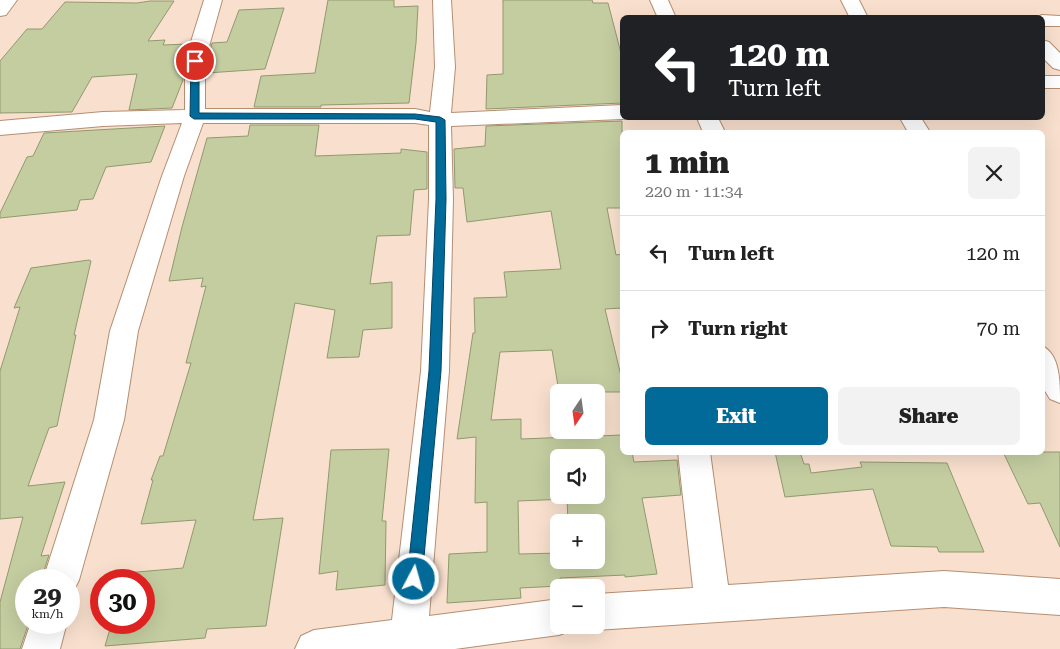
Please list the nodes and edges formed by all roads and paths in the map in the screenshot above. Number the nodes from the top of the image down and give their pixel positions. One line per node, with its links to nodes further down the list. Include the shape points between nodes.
1 (8, 0): 6 (street)
2 (214, 0): 16 (street, via 195,61)
3 (442, 0): 17 (street, via 445,67)
4 (659, 0): 7 (street)
5 (850, 0): 8 (street)
6 (0, 11)
7 (666, 15)
8 (858, 15)
9 (1045, 20): 10 (street)
10 (1060, 20)
11 (1045, 49): 12 (street)
12 (1060, 64)
13 (1045, 82): 14 (street)
14 (1060, 82)
15 (620, 112): 17 (street)
16 (194, 116): 17 (street, via 415,116); 18 (street); 22 (street, via 124,331 109,420)
17 (440, 120): 28 (street, via 441,199 435,371)
18 (0, 128)
19 (1045, 363): 20 (street)
20 (1060, 390)
21 (694, 455): 24 (street)
22 (64, 569)
23 (1060, 597): 24 (street, via 944,589)
24 (713, 603): 25 (street)
25 (605, 611)
26 (550, 617): 28 (street)
27 (45, 634): 29 (street)
28 (409, 636): 30 (street)
29 (41, 649)
30 (314, 649)

